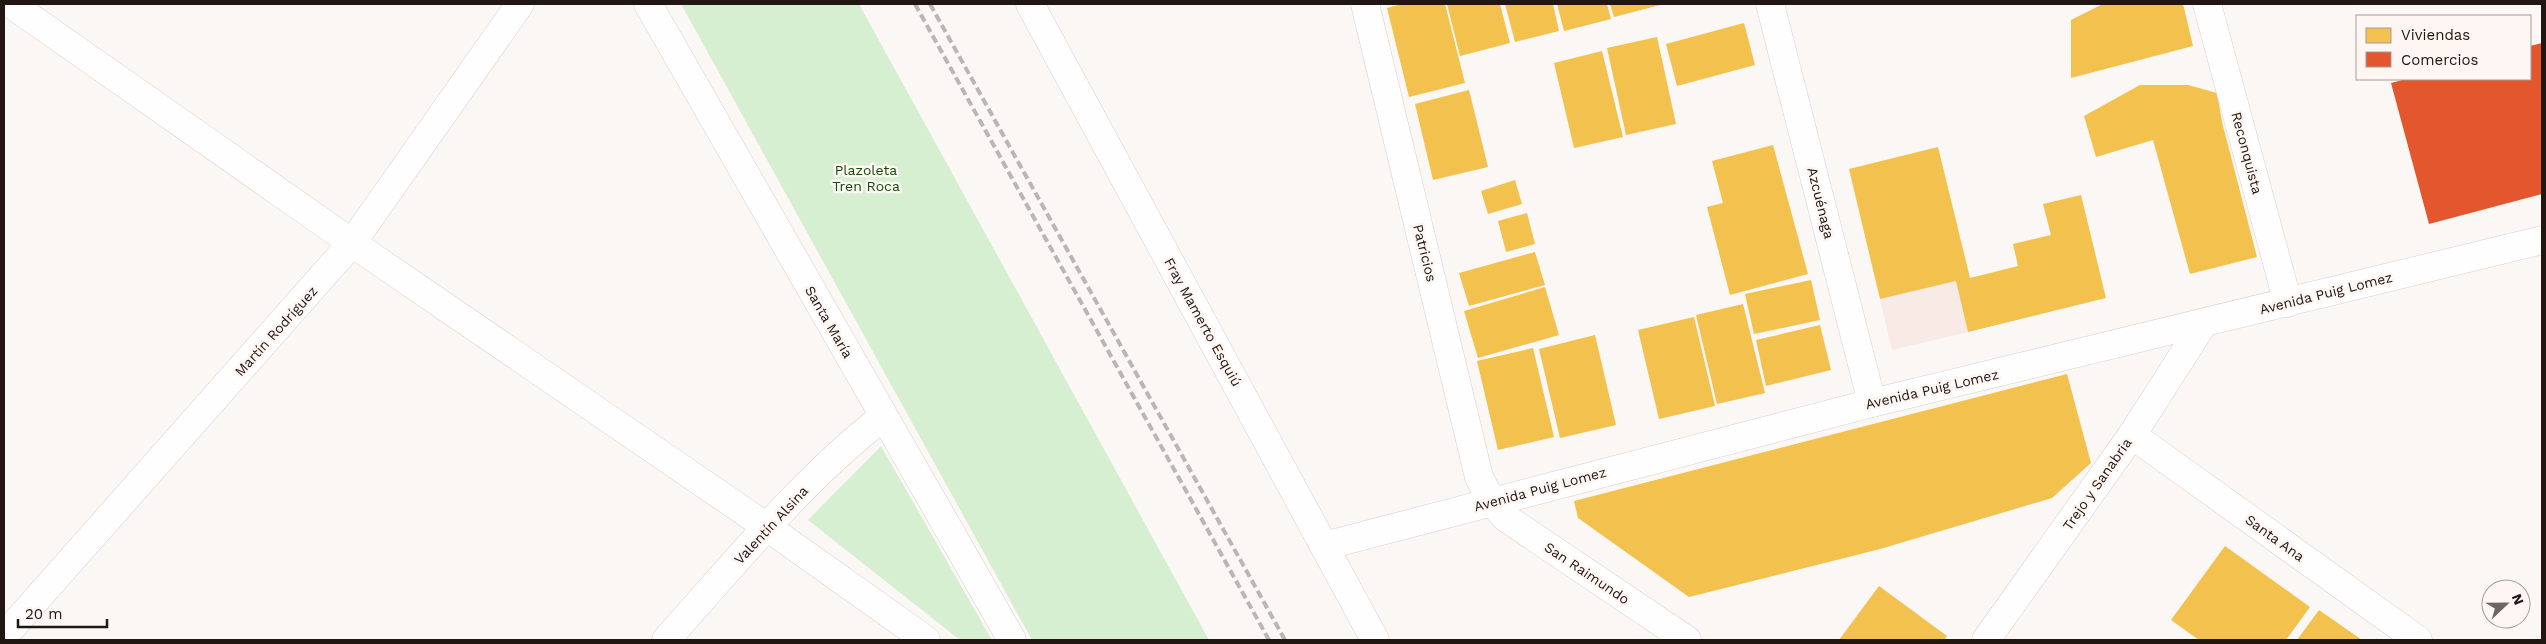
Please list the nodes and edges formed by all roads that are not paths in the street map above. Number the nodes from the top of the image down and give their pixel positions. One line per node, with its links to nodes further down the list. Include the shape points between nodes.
1 (11, 4): 9 (street)
2 (520, 4): 9 (street, Martín Rodríguez)
3 (648, 4): 13 (street, Santa María)
4 (1030, 4): 17 (street, Fray Mamerto Esquiú)
5 (1365, 4): 15 (street, Patricios, via 1479,477)
6 (1770, 4): 12 (street, Azcuénaga)
7 (2207, 4): 10 (street, Reconquista)
8 (2542, 240): 10 (street, Avenida Puig Lomez)
9 (352, 243): 16 (street); 18 (street, Martín Rodríguez)
10 (2288, 303): 11 (street, Avenida Puig Lomez)
11 (2203, 324): 12 (street, Avenida Puig Lomez); 14 (street, Trejo y Sanabria)
12 (1872, 403): 15 (street, Avenida Puig Lomez)
13 (883, 416): 16 (street, Valentín Alsina, via 856,438); 21 (street, Santa María)
14 (2132, 435): 24 (street, Trejo y Sanabria); 25 (street, Santa Ana)
15 (1491, 501): 17 (street, Avenida Puig Lomez); 23 (street, San Raimundo, via 1506,518)
16 (767, 527): 19 (street, Valentín Alsina); 20 (street)
17 (1324, 546): 22 (street, Fray Mamerto Esquiú)
18 (4, 636)
19 (666, 640)
20 (926, 640)
21 (1012, 640)
22 (1375, 640)
23 (1687, 640)
24 (1986, 640)
25 (2418, 640)

